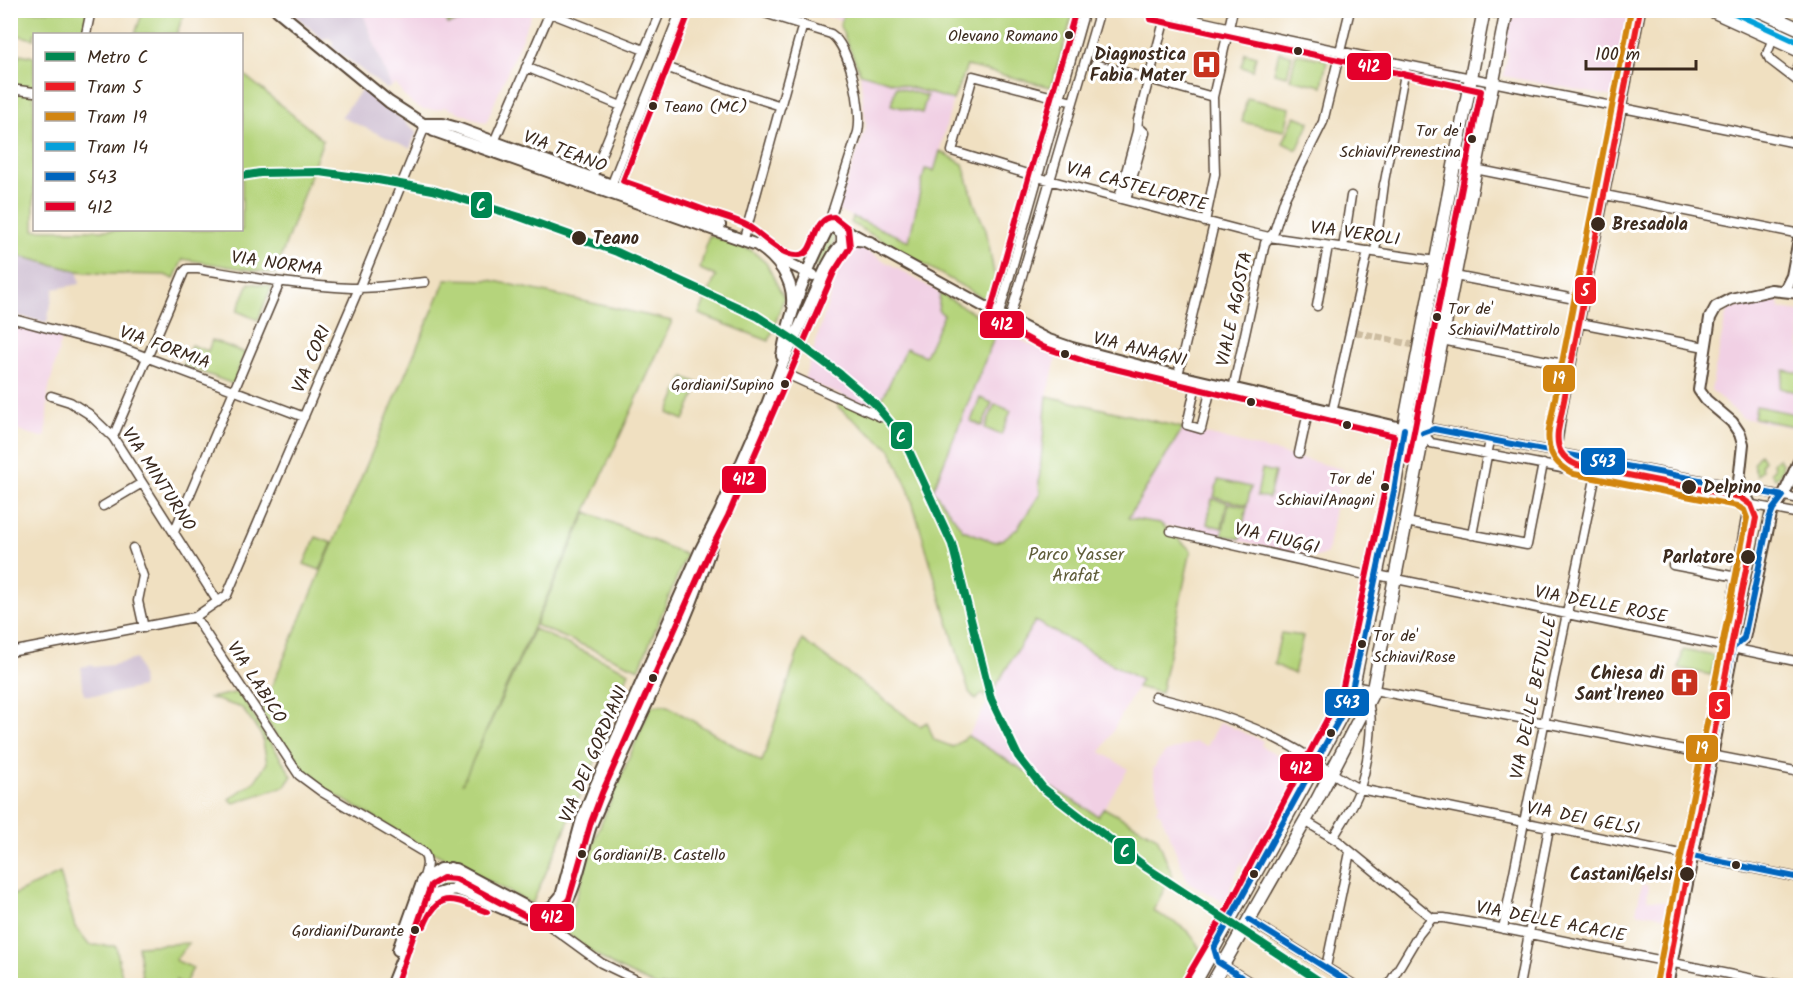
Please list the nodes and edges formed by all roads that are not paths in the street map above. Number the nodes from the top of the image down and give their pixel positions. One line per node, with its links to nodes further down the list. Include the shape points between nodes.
1 (91, 10): 21 (street)
2 (277, 10): 43 (street, VIA TEANO, via 398,109)
3 (660, 10): 23 (street)
4 (681, 10): 27 (street)
5 (755, 10): 18 (street, VIA DEI GORDIANI)
6 (1085, 10): 38 (street)
7 (1100, 10): 39 (street)
8 (1152, 10): 17 (street)
9 (1233, 10): 19 (street, VIALE AGOSTA)
10 (1350, 10): 25 (street, VIALE AGOSTA)
11 (1641, 10): 42 (street)
12 (1710, 10): 22 (main road)
13 (1758, 10): 20 (main road)
14 (1484, 11): 16 (street); 32 (main road)
15 (550, 12): 23 (street); 30 (street)
16 (1507, 13): 34 (main road)
17 (1166, 14): 19 (street); 31 (street)
18 (802, 24): 41 (street); 59 (street, VIA DEI GORDIANI, via 835,37 859,101 860,122 831,212)
19 (1229, 28): 25 (street); 37 (street, VIALE AGOSTA)
20 (1800, 29)
21 (86, 33)
22 (1773, 38): 24 (main road); 33 (street, via 1769,58)
23 (644, 50): 40 (street)
24 (1800, 51)
25 (1340, 57): 29 (street); 62 (street, VIALE AGOSTA, via 1323,122)
26 (1800, 62): 33 (street)
27 (660, 64): 41 (street); 53 (street)
28 (1095, 64): 31 (street)
29 (1406, 66): 32 (street); 52 (street)
30 (526, 67): 40 (street); 45 (street)
31 (1148, 79): 37 (street); 56 (street)
32 (1471, 80): 34 (street); 47 (main road)
33 (1797, 81)
34 (1492, 84): 42 (street); 48 (main road)
35 (10, 89): 36 (street)
36 (33, 92)
37 (1213, 97): 58 (street, VIALE AGOSTA, via 1215,174)
38 (1060, 98): 39 (street); 49 (street); 49 (street, VIA CASTELFORTE, via 973,76 952,151)
39 (1073, 102): 50 (street)
40 (621, 106): 51 (street)
41 (781, 106): 61 (street)
42 (1623, 108): 46 (street); 54 (street)
43 (426, 124): 44 (street, VIA TEANO, via 434,130); 78 (street, VIA CORI)
44 (454, 132): 45 (street, VIA TEANO); 51 (street, VIA TEANO)
45 (494, 142): 51 (street, VIA TEANO)
46 (1800, 144)
47 (1455, 165): 48 (street); 72 (main road)
48 (1475, 169): 54 (street); 74 (main road)
49 (1037, 177): 50 (street, VIA CASTELFORTE); 84 (street)
50 (1051, 180): 56 (street, VIA CASTELFORTE); 86 (street)
51 (588, 182): 53 (street, VIA TEANO)
52 (1384, 184): 68 (street)
53 (609, 190): 57 (street, VIA TEANO)
54 (1605, 195): 60 (street); 81 (street)
55 (1351, 196): 67 (street)
56 (1122, 199): 58 (street, VIA CASTELFORTE)
57 (656, 206): 61 (street, VIA TEANO); 65 (street, VIA TEANO)
58 (1210, 223): 62 (street, VIA CASTELFORTE); 93 (street, VIALE AGOSTA)
59 (832, 226): 63 (street, VIA ANAGNI); 64 (street, via 840,232); 70 (street, VIA DEI GORDIANI)
60 (1800, 234): 79 (street, via 1792,276)
61 (745, 235): 65 (street, VIA TEANO)
62 (1269, 237): 66 (street, VIA VEROLI); 96 (street, VIALE AGOSTA)
63 (870, 242): 64 (street, via 853,239); 84 (street, VIA ANAGNI)
64 (841, 244): 73 (street, VIA DEI GORDIANI)
65 (756, 245): 69 (street, VIA TEANO)
66 (1328, 246): 67 (street, VIA VEROLI); 82 (street)
67 (1343, 248): 68 (street, VIA VEROLI)
68 (1371, 252): 72 (street, VIA VEROLI); 100 (street)
69 (770, 254): 71 (street); 83 (street, VIA TEANO, via 790,282)
70 (816, 255): 71 (street, via 804,264); 75 (street, VIA DEI GORDIANI)
71 (786, 262): 75 (street)
72 (1435, 267): 74 (street, VIA VEROLI); 103 (main road)
73 (826, 268): 75 (street, via 818,274); 92 (street, VIA DEI GORDIANI)
74 (1455, 272): 81 (street, VIA VEROLI); 88 (main road)
75 (808, 273): 83 (street, VIA DEI GORDIANI)
76 (280, 282): 78 (street, VIA NORMA); 90 (street, VIA NORMA, via 191,268 184,272); 97 (street)
77 (426, 282): 78 (street, VIA NORMA)
78 (359, 288): 101 (street, VIA CORI)
79 (1785, 290): 80 (street); 89 (street, via 1720,304 1712,314)
80 (1800, 293)
81 (1585, 301): 87 (street)
82 (1317, 306)
83 (792, 313): 92 (street, VIA DEI GORDIANI)
84 (999, 314): 86 (street, VIA ANAGNI)
85 (10, 318): 90 (street, VIA FORMIA)
86 (1009, 320): 93 (street, VIA ANAGNI, via 1072,348)
87 (1580, 325): 89 (street); 107 (street)
88 (1442, 340): 91 (street); 104 (main road)
89 (1705, 346): 115 (street, via 1699,390 1736,426 1742,439)
90 (147, 357): 97 (street, VIA FORMIA); 105 (street)
91 (1563, 364)
92 (780, 371): 102 (street); 121 (street, VIA DEI GORDIANI)
93 (1178, 375): 94 (street, VIA ANAGNI)
94 (1197, 380): 95 (street, VIA ANAGNI); 95 (street, via 1187,425 1202,429)
95 (1212, 384): 96 (street, VIA ANAGNI)
96 (1233, 389): 99 (street, VIA ANAGNI)
97 (234, 390): 101 (street, VIA FORMIA); 125 (street)
98 (51, 396): 105 (street, VIA MINTURNO, via 89,414)
99 (1309, 407): 100 (street, VIA ANAGNI); 108 (street)
100 (1332, 413): 103 (street, VIA ANAGNI)
101 (304, 417): 132 (street, VIA CORI, via 227,595)
102 (881, 417)
103 (1404, 429): 104 (street, VIA ANAGNI); 129 (main road)
104 (1423, 433): 106 (street, via 1434,429); 109 (street, via 1431,443); 123 (main road)
105 (113, 437): 114 (street, VIA MINTURNO)
106 (1491, 440): 107 (street); 109 (street)
107 (1557, 452): 112 (street); 115 (street)
108 (1299, 453)
109 (1488, 454): 111 (street); 126 (street)
110 (1800, 459): 116 (street)
111 (1544, 464): 112 (street); 126 (street, via 1527,545)
112 (1554, 466): 113 (street)
113 (1596, 474): 118 (street); 133 (street, VIA DELLE BETULLE)
114 (142, 483): 119 (street); 125 (street, VIA MINTURNO)
115 (1742, 488): 116 (street); 118 (street)
116 (1783, 496): 117 (street); 120 (street)
117 (1800, 499)
118 (1750, 504): 120 (street); 130 (street)
119 (103, 506)
120 (1773, 509): 122 (street); 136 (street, via 1744,638)
121 (720, 512): 157 (street, VIA DEI GORDIANI, via 594,789 558,902 547,910 531,910); 163 (street, VIA DEI GORDIANI, via 700,578 590,830 570,899 558,913)
122 (1800, 514)
123 (1406, 522): 126 (street); 131 (main road)
124 (1171, 531): 129 (street, VIA FIUGGI)
125 (174, 532): 132 (street, VIA MINTURNO)
126 (1472, 535)
127 (133, 548): 135 (street, via 143,578 138,601)
128 (1673, 565): 130 (street)
129 (1377, 576): 131 (street, VIA FIUGGI); 139 (main road)
130 (1737, 578): 136 (street, via 1727,635)
131 (1395, 579): 133 (street, VIA DELLE ROSE); 140 (main road)
132 (218, 602): 134 (street)
133 (1568, 614): 136 (street, VIA DELLE ROSE); 143 (street, VIA DELLE BETULLE)
134 (195, 617): 135 (street); 159 (street, VIA LABICO, via 299,775 423,852 427,858)
135 (144, 628): 137 (street)
136 (1733, 648): 138 (street, VIA DELLE ROSE); 146 (street)
137 (10, 652)
138 (1800, 662)
139 (1353, 686): 140 (street); 147 (main road)
140 (1373, 689): 142 (main road); 143 (street)
141 (1155, 696): 147 (street, VIA DEI GELSI, via 1236,720)
142 (1368, 703): 144 (main road); 145 (street)
143 (1545, 722): 146 (street); 152 (street, VIA DELLE BETULLE)
144 (1356, 726): 145 (street); 149 (main road)
145 (1370, 739): 150 (street)
146 (1712, 755): 148 (street); 156 (street)
147 (1316, 762): 149 (street, VIA DEI GELSI); 167 (main road)
148 (1800, 772)
149 (1332, 773): 150 (street, VIA DEI GELSI); 151 (main road)
150 (1360, 789): 152 (street, VIA DEI GELSI); 154 (street)
151 (1305, 821): 154 (street); 164 (main road)
152 (1523, 823): 153 (street, VIA DEI GELSI); 165 (street, VIA DELLE BETULLE)
153 (1549, 828): 156 (street, VIA DEI GELSI); 166 (street)
154 (1333, 838): 155 (street)
155 (1350, 852): 162 (street); 170 (street)
156 (1692, 856): 158 (street, VIA DEI GELSI); 168 (street)
157 (450, 868): 159 (street, via 438,870); 160 (street, via 457,878)
158 (1800, 878)
159 (423, 880): 161 (street, via 428,890); 172 (street)
160 (453, 889): 161 (street); 163 (street)
161 (437, 894): 173 (street, via 420,910)
162 (1432, 918): 165 (street, VIA DELLE ACACIE); 179 (street)
163 (542, 920): 174 (street, via 605,965)
164 (1249, 920): 169 (main road); 170 (street)
165 (1503, 929): 166 (street, VIA DELLE ACACIE)
166 (1529, 934): 168 (street, VIA DELLE ACACIE); 180 (street)
167 (1214, 948): 169 (street); 175 (main road)
168 (1672, 962): 171 (street, VIA DELLE ACACIE); 181 (street)
169 (1223, 965): 176 (main road); 177 (street)
170 (1326, 967): 178 (street)
171 (1775, 984): 182 (street, VIA DELLE ACACIE)
172 (386, 986)
173 (391, 986)
174 (649, 986)
175 (1193, 986)
176 (1210, 986)
177 (1256, 986)
178 (1356, 986)
179 (1388, 986)
180 (1519, 986)
181 (1667, 986)
182 (1788, 986)

